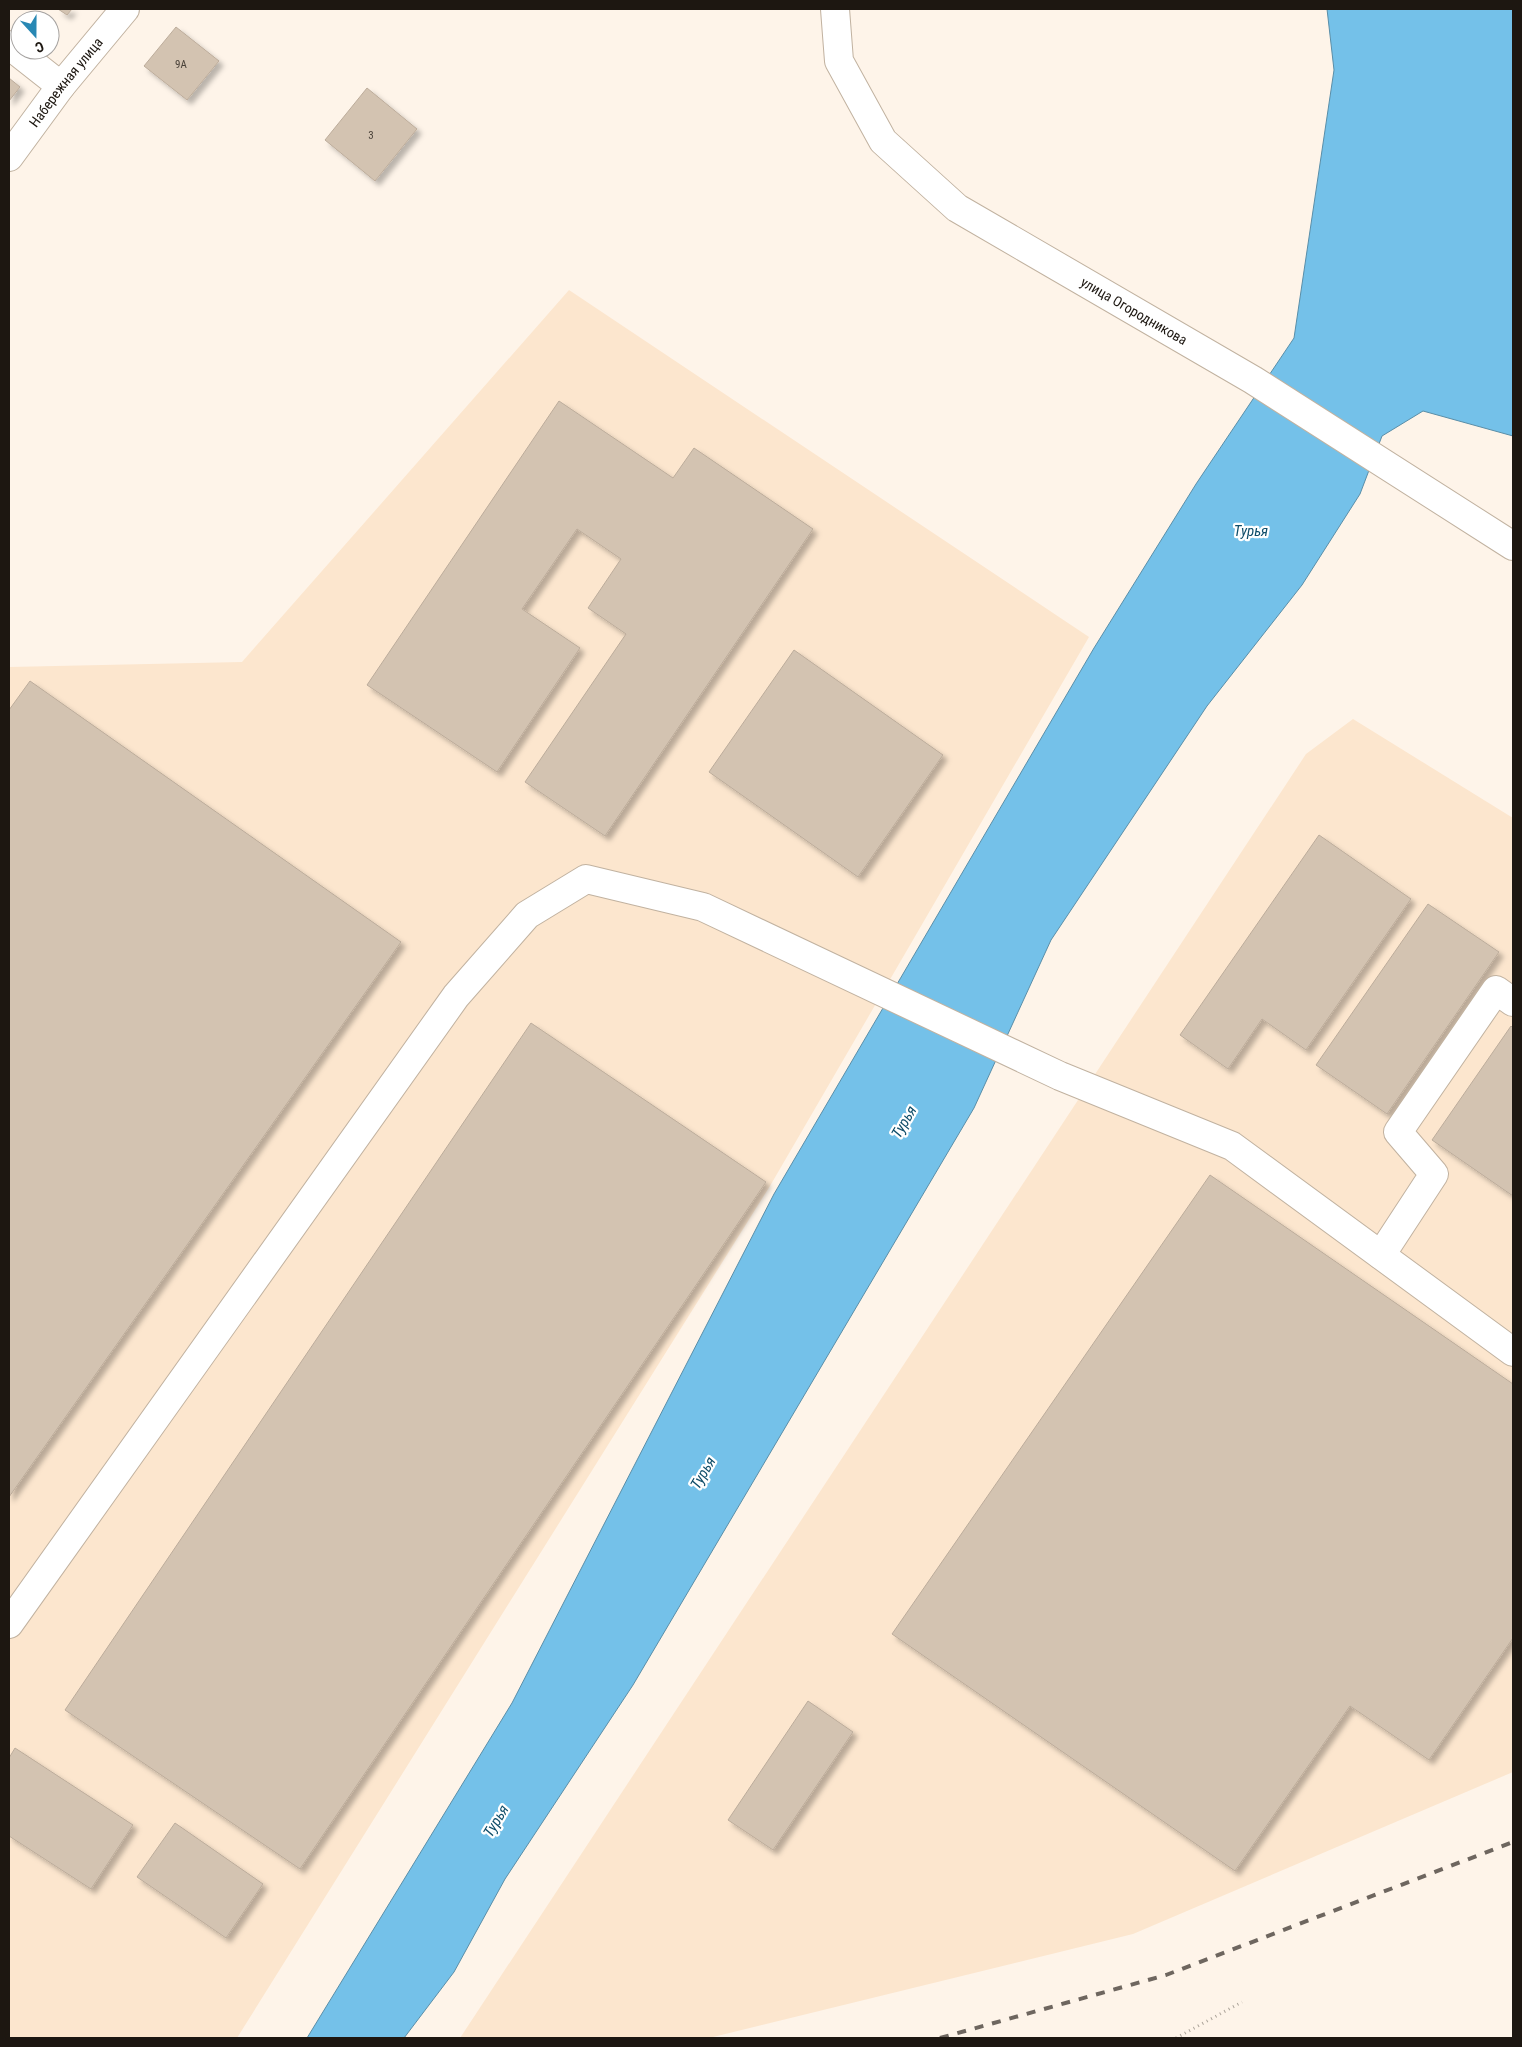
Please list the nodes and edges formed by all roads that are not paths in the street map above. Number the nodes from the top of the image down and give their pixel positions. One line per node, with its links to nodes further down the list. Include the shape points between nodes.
1 (125, 9): 4 (street, Набережная улица)
2 (835, 9): 6 (street, улица Огородникова, via 839,61 883,141 957,208 1253,380)
3 (9, 45): 4 (street)
4 (61, 86): 5 (street, Набережная улица)
5 (9, 157)
6 (1513, 546)
7 (1513, 1002): 8 (street, via 1496,990 1398,1132 1434,1174)
8 (1380, 1255): 9 (street); 10 (street, via 1232,1146 1060,1076 703,907 586,880 527,915 456,996)
9 (1513, 1352)
10 (9, 1624)

